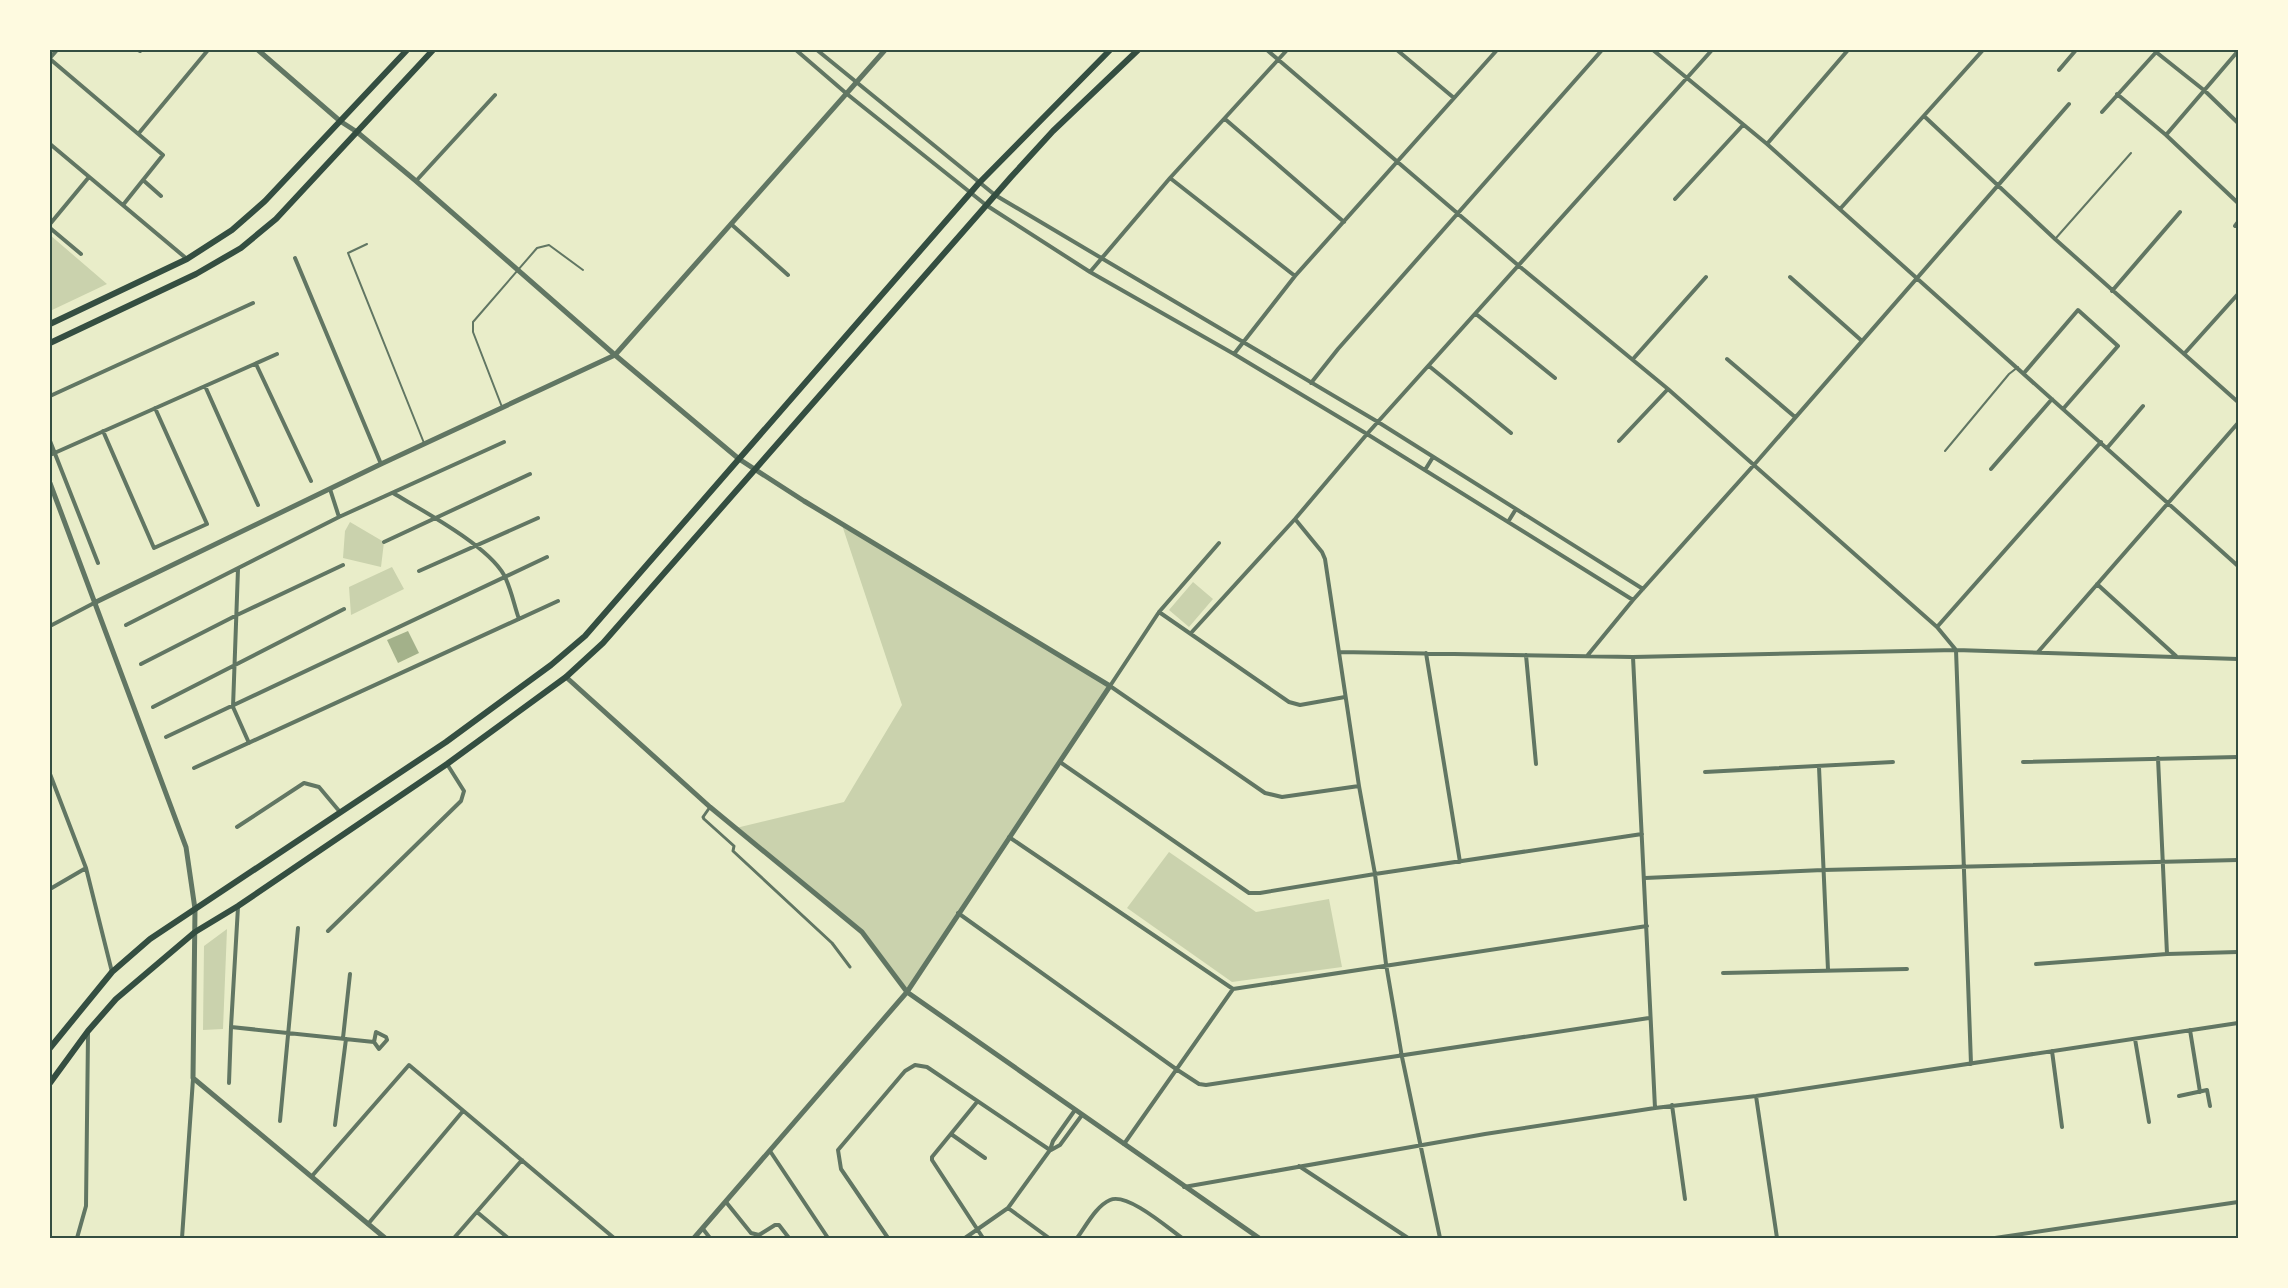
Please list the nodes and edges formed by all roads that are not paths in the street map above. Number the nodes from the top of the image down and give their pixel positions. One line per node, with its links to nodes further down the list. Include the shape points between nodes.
1 (57, 50): 23 (street)
2 (208, 50): 41 (street)
3 (258, 50): 37 (street)
4 (407, 50): 37 (main road)
5 (432, 50): 40 (main road)
6 (796, 50): 30 (street)
7 (817, 50): 27 (street)
8 (885, 50): 27 (street)
9 (1110, 50): 51 (main road)
10 (1138, 50): 54 (main road, via 1053,131)
11 (1266, 50): 24 (street)
12 (1287, 50): 24 (street)
13 (1397, 50): 32 (street)
14 (1497, 50): 32 (street)
15 (1602, 50): 62 (street)
16 (1653, 50): 26 (street)
17 (1712, 50): 26 (street)
18 (1847, 50): 44 (street)
19 (1983, 50): 35 (street)
20 (2076, 50): 25 (street)
21 (2157, 51): 28 (street); 31 (street)
22 (2238, 51): 28 (street)
23 (50, 58): 41 (street)
24 (1278, 59): 36 (street); 46 (street)
25 (2059, 70)
26 (1687, 78): 39 (street); 74 (street)
27 (856, 83): 30 (street); 51 (street)
28 (2205, 91): 38 (street); 42 (street)
29 (495, 94): 50 (street)
30 (847, 94): 53 (street); 65 (street)
31 (2117, 94): 34 (street); 42 (street)
32 (1454, 98): 46 (street)
33 (2069, 104): 52 (street)
34 (2102, 112)
35 (1924, 116): 52 (street); 60 (street)
36 (1225, 119): 48 (street); 64 (street)
37 (340, 121): 40 (street); 73 (main road, via 265,201 232,230)
38 (2238, 123)
39 (1743, 125): 44 (street); 56 (street)
40 (357, 132): 50 (street); 90 (main road, via 276,219 241,248 196,274)
41 (139, 133): 49 (street, via 164,155)
42 (2166, 135): 57 (street)
43 (50, 144): 47 (street)
44 (1767, 144): 60 (street)
45 (2131, 153): 68 (lane)
46 (1397, 162): 62 (street); 64 (street)
47 (89, 177): 58 (street); 66 (street)
48 (1170, 178): 72 (street); 79 (street)
49 (143, 180): 55 (street); 58 (street)
50 (416, 181): 75 (street)
51 (979, 183): 53 (main road); 54 (street)
52 (1999, 185): 68 (street); 82 (street)
53 (970, 193): 59 (street); 128 (main road)
54 (995, 195): 59 (main road); 72 (street)
55 (161, 196)
56 (1675, 199)
57 (2238, 203)
58 (123, 205): 73 (street)
59 (986, 205): 77 (street); 133 (main road)
60 (1840, 209): 82 (street)
61 (2180, 212): 83 (street)
62 (1457, 213): 74 (street); 102 (street)
63 (2238, 222): 67 (street)
64 (1344, 223): 79 (street)
65 (731, 224): 78 (street); 94 (street)
66 (50, 226): 70 (street)
67 (2235, 226)
68 (2055, 239): 83 (street)
69 (367, 244): 122 (lane, via 348,253)
70 (81, 254)
71 (295, 258): 129 (street)
72 (1101, 258): 77 (street); 89 (street)
73 (187, 259): 87 (main road)
74 (1519, 266): 86 (street); 95 (street)
75 (518, 269): 76 (lane, via 537,248 549,245); 94 (street); 110 (lane, via 472,327)
76 (583, 270)
77 (1090, 272): 92 (street)
78 (788, 275)
79 (1295, 276): 89 (street)
80 (1706, 277): 95 (street)
81 (1790, 277): 88 (street)
82 (1917, 278): 88 (street); 99 (street)
83 (2112, 291): 93 (street)
84 (2238, 294): 93 (street)
85 (253, 303): 105 (street)
86 (1476, 314): 98 (street); 101 (street)
87 (50, 324)
88 (1862, 341): 112 (street)
89 (1244, 342): 92 (street); 102 (street)
90 (50, 343)
91 (277, 354): 97 (street)
92 (1234, 354): 117 (street)
93 (2184, 354): 107 (street)
94 (615, 355): 110 (street); 128 (street)
95 (1633, 359): 104 (street)
96 (1727, 359): 112 (street)
97 (256, 363): 103 (street); 135 (street)
98 (1429, 366): 113 (street); 116 (street)
99 (2018, 368): 100 (street); 124 (lane)
100 (2024, 373): 106 (street); 111 (street, via 2078,310 2118,346)
101 (1555, 378)
102 (1311, 383): 113 (street)
103 (205, 386): 109 (street); 140 (street)
104 (1668, 389): 119 (street); 130 (street)
105 (50, 396)
106 (2052, 399): 111 (street); 131 (street)
107 (2238, 402)
108 (2143, 406): 123 (street)
109 (155, 408): 115 (street); 115 (street, via 207,524 154,548)
110 (502, 408): 122 (street)
111 (2063, 409): 121 (street)
112 (1795, 417): 130 (street)
113 (1378, 422): 117 (street); 127 (street)
114 (2238, 423): 139 (street)
115 (103, 431): 125 (street)
116 (1511, 433)
117 (1367, 434): 132 (street); 145 (street)
118 (50, 441): 125 (street)
119 (1619, 441)
120 (504, 442): 138 (street)
121 (2101, 442): 123 (street); 168 (street)
122 (425, 445): 129 (street)
123 (2107, 448): 139 (street)
124 (1946, 451)
125 (55, 452): 126 (street); 151 (street)
126 (50, 455)
127 (1433, 457): 132 (street); 141 (street)
128 (739, 459): 133 (street); 201 (main road, via 620,598 568,651 446,742)
129 (381, 464): 137 (street)
130 (1753, 466): 158 (street); 168 (street)
131 (1991, 469)
132 (1425, 470): 146 (street)
133 (755, 471): 181 (main road, via 603,643); 182 (street)
134 (530, 474): 144 (street)
135 (311, 481)
136 (50, 483): 161 (street)
137 (330, 489): 142 (street); 161 (street)
138 (392, 493): 142 (street); 144 (street)
139 (2169, 503): 153 (street); 157 (street)
140 (258, 505)
141 (1516, 509): 146 (street); 158 (street)
142 (339, 517): 154 (street)
143 (538, 518): 149 (street)
144 (436, 519): 147 (street); 149 (street)
145 (1295, 519): 169 (street); 171 (street, via 1325,559)
146 (1508, 522): 159 (street)
147 (384, 542)
148 (1219, 543): 163 (street)
149 (474, 546): 155 (street); 156 (street)
150 (547, 557): 156 (street)
151 (98, 563)
152 (343, 565): 164 (street)
153 (2238, 566)
154 (238, 569): 164 (street); 166 (street)
155 (419, 571)
156 (505, 576): 165 (street); 184 (street)
157 (2097, 584): 172 (street); 176 (street)
158 (1643, 589): 159 (street)
159 (1633, 600): 175 (street)
160 (558, 601): 165 (street)
161 (96, 602): 167 (street); 215 (street, via 186,846)
162 (344, 609): 180 (street)
163 (1159, 612): 169 (street); 182 (street)
164 (237, 615): 179 (street); 180 (street)
165 (519, 619): 187 (street)
166 (126, 625)
167 (50, 626)
168 (1937, 627): 170 (street)
169 (1191, 633): 183 (street, via 1289,702 1300,705)
170 (1956, 650): 172 (street); 177 (street); 208 (street)
171 (1339, 652): 173 (street); 183 (street)
172 (2038, 652): 176 (street)
173 (1426, 653): 174 (street); 207 (street)
174 (1526, 655): 175 (street); 194 (street)
175 (1586, 656): 177 (street)
176 (2176, 656): 178 (street)
177 (1633, 657): 203 (street)
178 (2238, 659)
179 (141, 664)
180 (234, 664): 184 (street); 185 (street)
181 (566, 677): 193 (main road); 200 (street)
182 (1110, 686): 190 (street); 199 (street, via 1265,793 1282,796)
183 (1345, 697): 199 (street)
184 (233, 706): 186 (street); 187 (street)
185 (153, 707)
186 (166, 737)
187 (249, 743): 196 (street)
188 (2238, 757): 189 (street)
189 (2158, 758): 192 (street); 205 (street)
190 (1060, 762): 204 (street); 211 (street, via 1249,893)
191 (1893, 762): 195 (street)
192 (2023, 762)
193 (447, 764): 214 (main road); 219 (street, via 464,790 461,801)
194 (1536, 764)
195 (1819, 767): 197 (street); 210 (street)
196 (194, 768)
197 (1705, 772)
198 (50, 776): 209 (street)
199 (1359, 786): 211 (street)
200 (710, 807): 225 (street, via 704,819 832,943); 232 (street, via 862,932)
201 (340, 813): 202 (street, via 319,787 304,783); 215 (main road)
202 (237, 826)
203 (1642, 834): 207 (street); 212 (street)
204 (1009, 836): 216 (street); 231 (street)
205 (2163, 861): 206 (street); 208 (street); 222 (street)
206 (2238, 861)
207 (1460, 862): 211 (street)
208 (1963, 867): 210 (street); 245 (street)
209 (86, 868): 213 (street); 228 (street)
210 (1823, 870): 212 (street); 227 (street)
211 (1375, 874): 223 (street)
212 (1645, 878): 217 (street)
213 (50, 889)
214 (238, 906): 220 (main road); 235 (street)
215 (195, 909): 220 (street); 228 (main road, via 150,939)
216 (958, 913): 232 (street); 246 (street)
217 (1647, 926): 223 (street); 233 (street)
218 (298, 928): 238 (street)
219 (328, 931)
220 (195, 932): 237 (main road, via 116,999); 247 (street)
221 (2238, 952): 222 (street)
222 (2167, 954): 224 (street)
223 (1386, 964): 231 (street); 244 (street)
224 (2036, 964)
225 (850, 967)
226 (1907, 969): 227 (street)
227 (1828, 970): 229 (street)
228 (112, 972): 242 (main road)
229 (1723, 973)
230 (350, 974): 239 (street)
231 (1233, 989): 246 (street)
232 (907, 992): 257 (street); 268 (street)
233 (1649, 1018): 244 (street); 256 (street)
234 (2238, 1023): 236 (street)
235 (231, 1027): 238 (street); 249 (street)
236 (2190, 1030): 240 (street); 250 (street)
237 (88, 1031): 248 (main road); 282 (street, via 86,1206)
238 (290, 1033): 239 (street); 260 (street)
239 (345, 1039): 241 (street); 262 (street)
240 (2135, 1039): 243 (street); 261 (street)
241 (374, 1042): 241 (street, via 379,1049 387,1040 376,1032)
242 (50, 1048)
243 (2052, 1051): 245 (street); 263 (street)
244 (1402, 1057): 246 (street, via 1206,1085); 266 (street)
245 (1971, 1064): 251 (street)
246 (1176, 1069): 265 (street)
247 (193, 1078): 272 (street); 283 (street)
248 (50, 1083)
249 (229, 1083)
250 (2200, 1092): 252 (street); 255 (street, via 2207,1090)
251 (1756, 1096): 254 (street); 301 (street)
252 (2179, 1096)
253 (977, 1102): 264 (street); 267 (street); 292 (street, via 927,1067 915,1065 905,1071 838,1150 841,1168)
254 (1672, 1105): 256 (street); 274 (street)
255 (2210, 1106)
256 (1654, 1108): 266 (street)
257 (1075, 1110): 259 (street); 267 (street)
258 (463, 1111): 270 (street); 272 (street, via 409,1065); 279 (street)
259 (1082, 1115): 265 (street); 267 (street, via 1060,1145)
260 (280, 1121)
261 (2149, 1122)
262 (335, 1125)
263 (2062, 1127)
264 (951, 1134): 269 (street); 281 (street, via 932,1160)
265 (1123, 1144): 273 (street)
266 (1420, 1146): 271 (street); 300 (street)
267 (1050, 1150): 277 (street)
268 (770, 1151): 275 (street); 291 (street)
269 (985, 1158)
270 (522, 1160): 278 (street); 287 (street)
271 (1298, 1166): 273 (street); 299 (street)
272 (312, 1176): 279 (street)
273 (1184, 1187): 298 (street)
274 (1684, 1199)
275 (726, 1202): 280 (street); 290 (street, via 751,1233 759,1235 779,1225)
276 (2238, 1202): 302 (street)
277 (1008, 1208): 281 (street); 295 (street)
278 (477, 1212): 285 (street); 286 (street)
279 (368, 1224): 284 (street)
280 (703, 1229): 288 (street); 289 (street)
281 (978, 1230): 293 (street); 294 (street)
282 (77, 1239)
283 (182, 1239)
284 (385, 1239)
285 (454, 1239)
286 (508, 1239)
287 (614, 1239)
288 (694, 1239)
289 (710, 1239)
290 (789, 1239)
291 (828, 1239)
292 (888, 1239)
293 (965, 1239)
294 (983, 1239)
295 (1049, 1239)
296 (1077, 1239): 297 (street, via 1101,1206 1118,1198 1129,1201)
297 (1182, 1239)
298 (1259, 1239)
299 (1408, 1239)
300 (1440, 1239)
301 (1777, 1239)
302 (1995, 1239)

